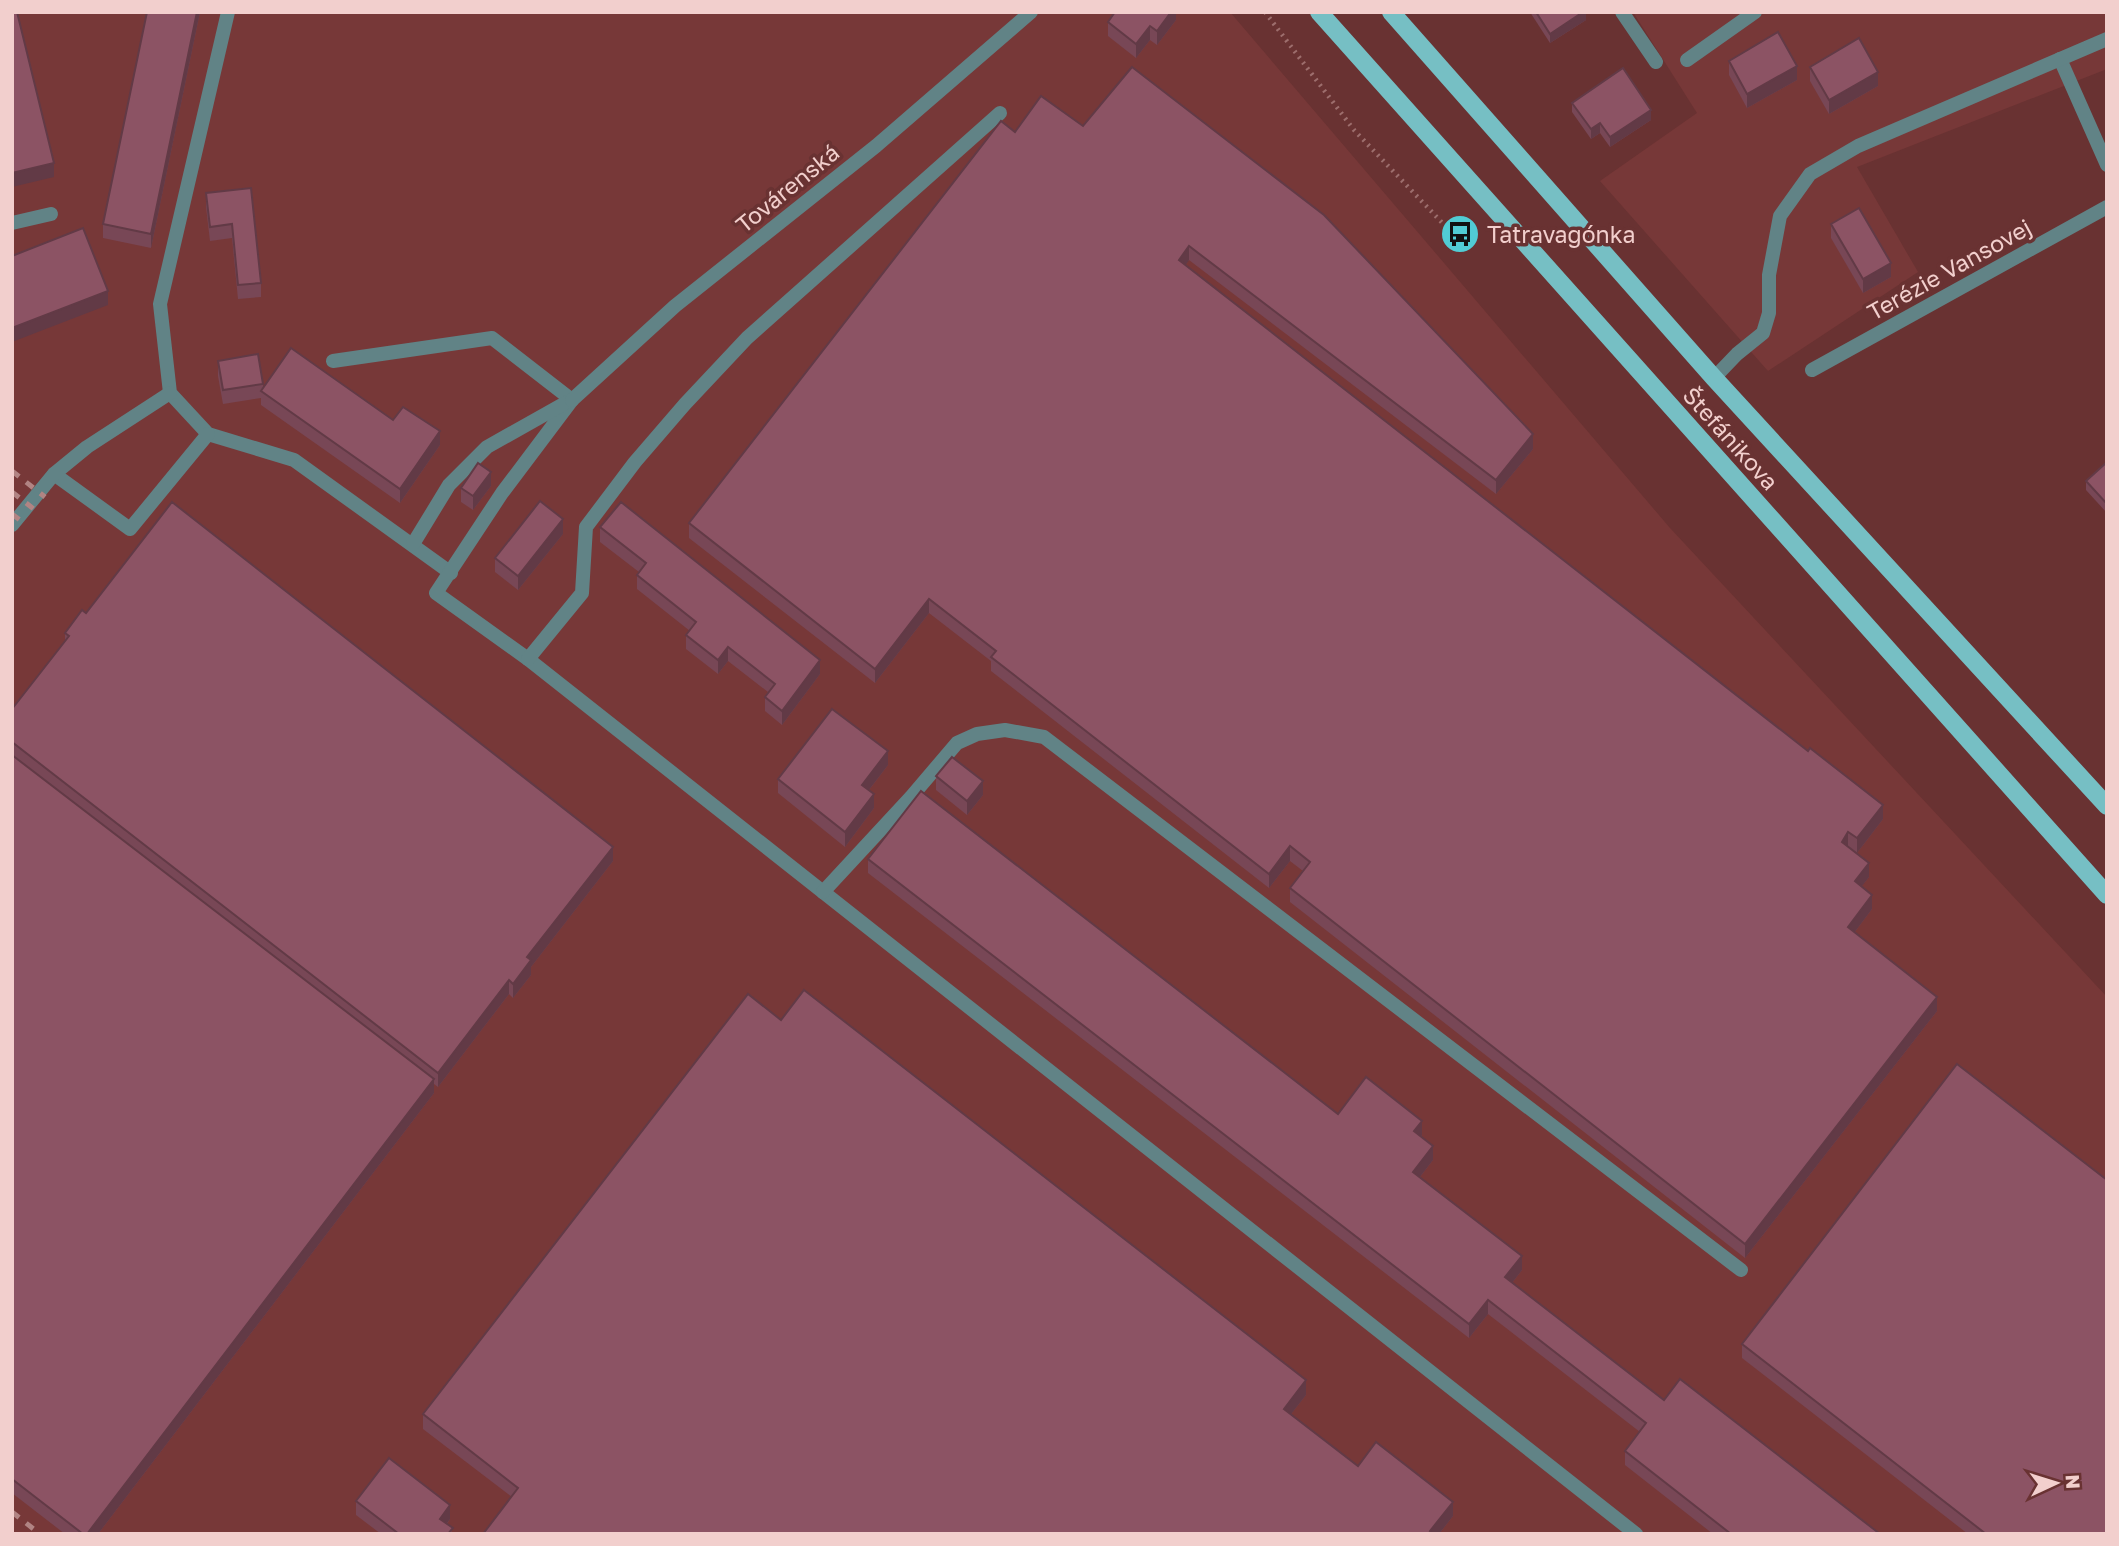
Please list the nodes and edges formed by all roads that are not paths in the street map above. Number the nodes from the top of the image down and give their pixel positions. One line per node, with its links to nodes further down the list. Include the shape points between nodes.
1 (228, 12): 19 (street, via 160,304)
2 (1031, 12): 20 (street, Továrenská, via 876,146 675,306)
3 (1319, 12): 29 (main road, Štefánikova)
4 (1391, 12): 18 (main road, Štefánikova)
5 (1622, 12): 10 (street)
6 (1755, 12): 9 (street)
7 (2107, 39): 8 (street)
8 (2060, 59): 12 (street); 18 (street, via 1858,146 1810,174 1780,216 1763,333)
9 (1687, 60)
10 (1656, 62)
11 (1000, 113): 26 (street, via 747,338 685,404 586,527 582,593)
12 (2107, 164)
13 (2107, 207): 17 (street, Terézie Vansovej)
14 (51, 214): 15 (street)
15 (12, 223)
16 (333, 361): 20 (street, via 492,338)
17 (1812, 370)
18 (1714, 378): 27 (main road, Štefánikova)
19 (170, 393): 21 (street); 22 (street)
20 (572, 400): 24 (street, via 487,447 449,485); 25 (street)
21 (208, 434): 22 (street, via 130,529); 24 (street, via 294,460)
22 (54, 474): 23 (street)
23 (12, 525)
24 (413, 544): 25 (street)
25 (451, 573): 26 (street, via 436,593)
26 (528, 659): 28 (street)
27 (2107, 806)
28 (823, 892): 30 (street, via 957,743 1005,730 1044,737); 31 (street)
29 (2107, 895)
30 (1741, 1270)
31 (1636, 1534)

